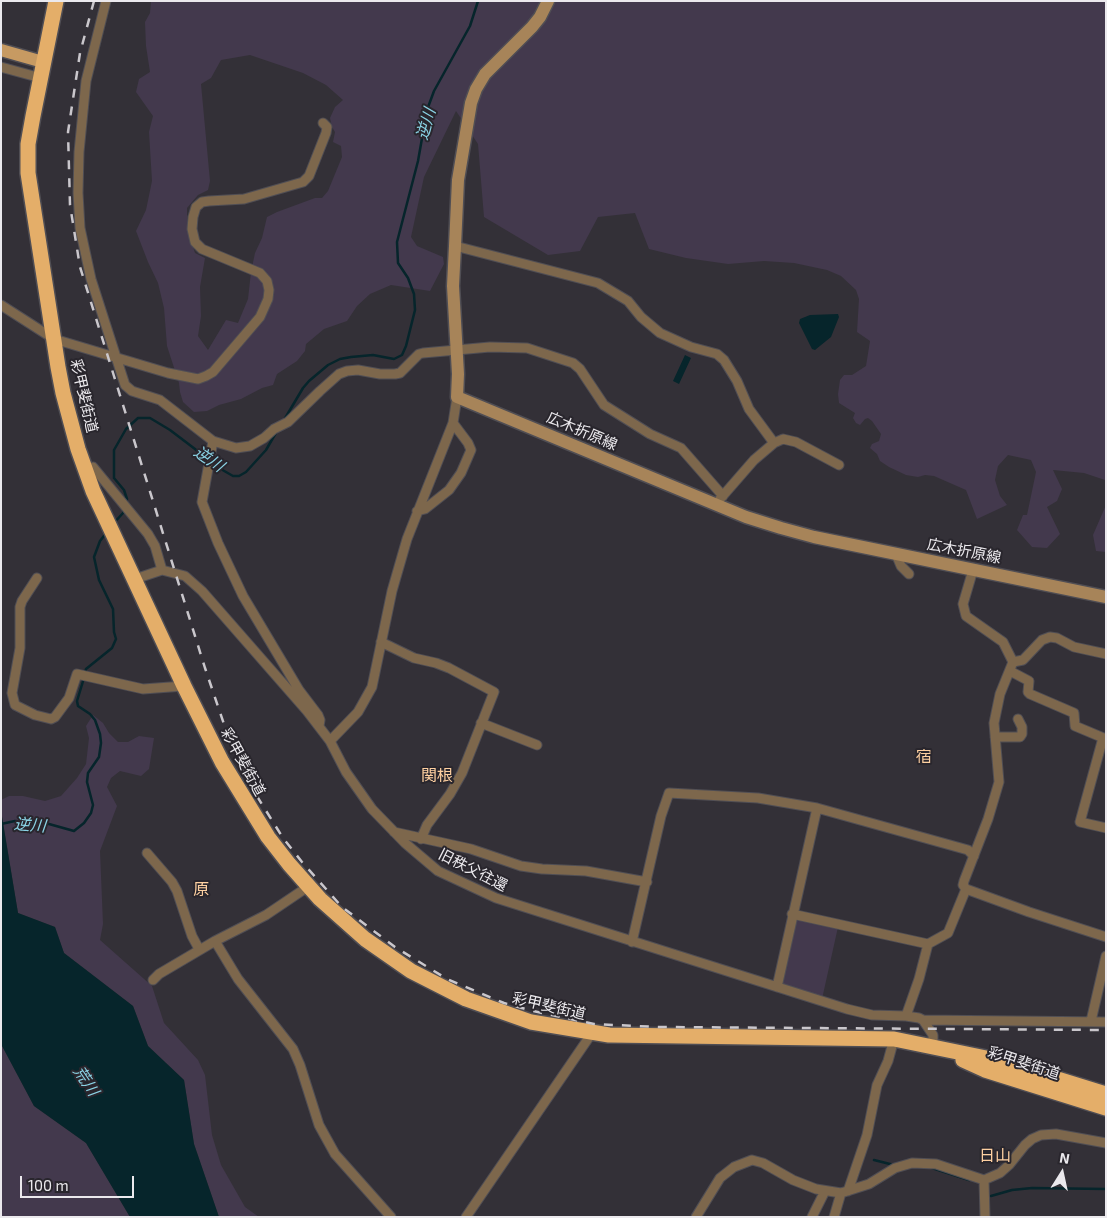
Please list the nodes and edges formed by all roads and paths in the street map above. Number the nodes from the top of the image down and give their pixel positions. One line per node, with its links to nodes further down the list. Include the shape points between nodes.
1 (56, 1): 5 (highway, 彩甲斐街道)
2 (106, 1): 13 (street, via 82,107 78,203 91,279)
3 (548, 1): 9 (main road, via 532,27 494,63 476,89 458,180)
4 (1, 50): 5 (main road)
5 (44, 62): 7 (highway, 彩甲斐街道)
6 (1, 67): 7 (street)
7 (41, 78): 11 (highway, 彩甲斐街道, via 28,144 28,173)
8 (323, 123): 13 (street, via 327,128 326,134 309,176 303,182 244,199 202,202 196,207 192,229 194,242 202,249 260,272 269,290 260,317 212,372 198,378 187,377)
9 (455, 246): 12 (main road, via 453,286); 17 (street, via 598,284 628,301 660,333 717,354 737,381 748,409)
10 (1, 305): 11 (street)
11 (54, 339): 13 (street); 27 (highway, 彩甲斐街道, via 63,394 78,448 93,491)
12 (457, 350): 14 (main road); 16 (street, via 419,354 395,374 347,371 288,422 250,446 236,448); 20 (street, via 527,348 573,363 604,405 650,434 681,448)
13 (116, 357): 16 (street, via 127,388 160,400)
14 (457, 397): 15 (street); 20 (main road, 広木折原線)
15 (453, 423): 21 (street); 21 (street, via 471,450 449,490)
16 (213, 441): 36 (street, via 202,502 243,596 299,690 318,715)
17 (774, 443): 18 (street, via 783,439 796,442); 20 (street, via 754,460)
18 (840, 465)
19 (93, 467): 23 (street, via 148,534)
20 (720, 500): 22 (main road, 広木折原線, via 746,517 780,528)
21 (417, 511): 29 (street, via 392,591)
22 (896, 554): 24 (main road, 広木折原線); 25 (street)
23 (162, 570): 27 (street); 36 (street, 旧秩父往還, via 185,576 202,591)
24 (973, 570): 28 (main road, 広木折原線); 31 (street, via 963,604 966,616 1003,642)
25 (909, 574)
26 (37, 578): 33 (street, via 20,607 20,648 12,693 15,705 51,719 69,698 78,674 143,689)
27 (135, 579): 33 (highway, 彩甲斐街道)
28 (1104, 595)
29 (381, 642): 35 (street, via 414,658 449,668 494,692); 39 (street, via 367,698)
30 (1106, 654): 31 (street, via 1074,648 1050,637 1042,640 1023,660)
31 (1014, 662): 32 (street)
32 (1010, 672): 37 (street, via 1000,694); 38 (street, via 1029,681 1030,694 1074,713 1075,726)
33 (184, 686): 48 (highway, 彩甲斐街道, via 247,813)
34 (1018, 719): 37 (street, via 1022,727 1020,737)
35 (481, 723): 40 (street); 44 (street, via 456,784)
36 (319, 726): 39 (street, 旧秩父往還)
37 (995, 737): 46 (street, via 999,782)
38 (1105, 738): 42 (street, via 1080,822)
39 (330, 741): 43 (street, 旧秩父往還, via 357,788)
40 (537, 745)
41 (817, 808): 46 (street, via 968,850); 47 (street, via 758,798 669,794); 50 (street)
42 (1106, 828)
43 (394, 832): 44 (street); 53 (street, 旧秩父往還, via 438,871 473,889)
44 (420, 839): 47 (street, via 471,849 542,870 586,871)
45 (147, 853): 55 (street, via 177,891)
46 (974, 856): 49 (street, via 964,881)
47 (647, 882): 53 (street)
48 (309, 886): 52 (street, via 266,915); 63 (highway, 彩甲斐街道, via 365,939 434,983 507,1015)
49 (966, 888): 51 (street); 54 (street, via 948,932)
50 (792, 914): 54 (street); 58 (street)
51 (1106, 937)
52 (215, 941): 55 (street); 73 (street, via 238,979 293,1048 319,1125 336,1154)
53 (632, 942): 58 (street, 旧秩父往還)
54 (928, 944): 59 (street)
55 (199, 949): 57 (street)
56 (1106, 956): 61 (street)
57 (153, 980)
58 (777, 987): 59 (street, 旧秩父往還, via 872,1015)
59 (906, 1016): 60 (street, 旧秩父往還)
60 (923, 1020): 61 (street, 旧秩父往還); 65 (street, via 933,1034)
61 (1091, 1022): 62 (street, 旧秩父往還)
62 (1106, 1022)
63 (592, 1033): 64 (highway, 彩甲斐街道, via 610,1036); 72 (street)
64 (894, 1039): 65 (highway, 彩甲斐街道); 71 (street, via 877,1085 867,1134)
65 (933, 1048): 66 (highway, 彩甲斐街道, via 996,1060); 67 (highway, 彩甲斐街道, via 985,1070)
66 (1106, 1094)
67 (1106, 1108)
68 (1106, 1143): 69 (street, via 1056,1134 1042,1135 1025,1145 1000,1173)
69 (984, 1180): 71 (street, via 936,1164 918,1162); 77 (street)
70 (825, 1191): 71 (street); 74 (street, via 752,1160 734,1167 720,1178); 75 (street)
71 (844, 1192): 76 (street)
72 (470, 1215)
73 (391, 1217)
74 (696, 1217)
75 (812, 1217)
76 (834, 1217)
77 (985, 1217)

